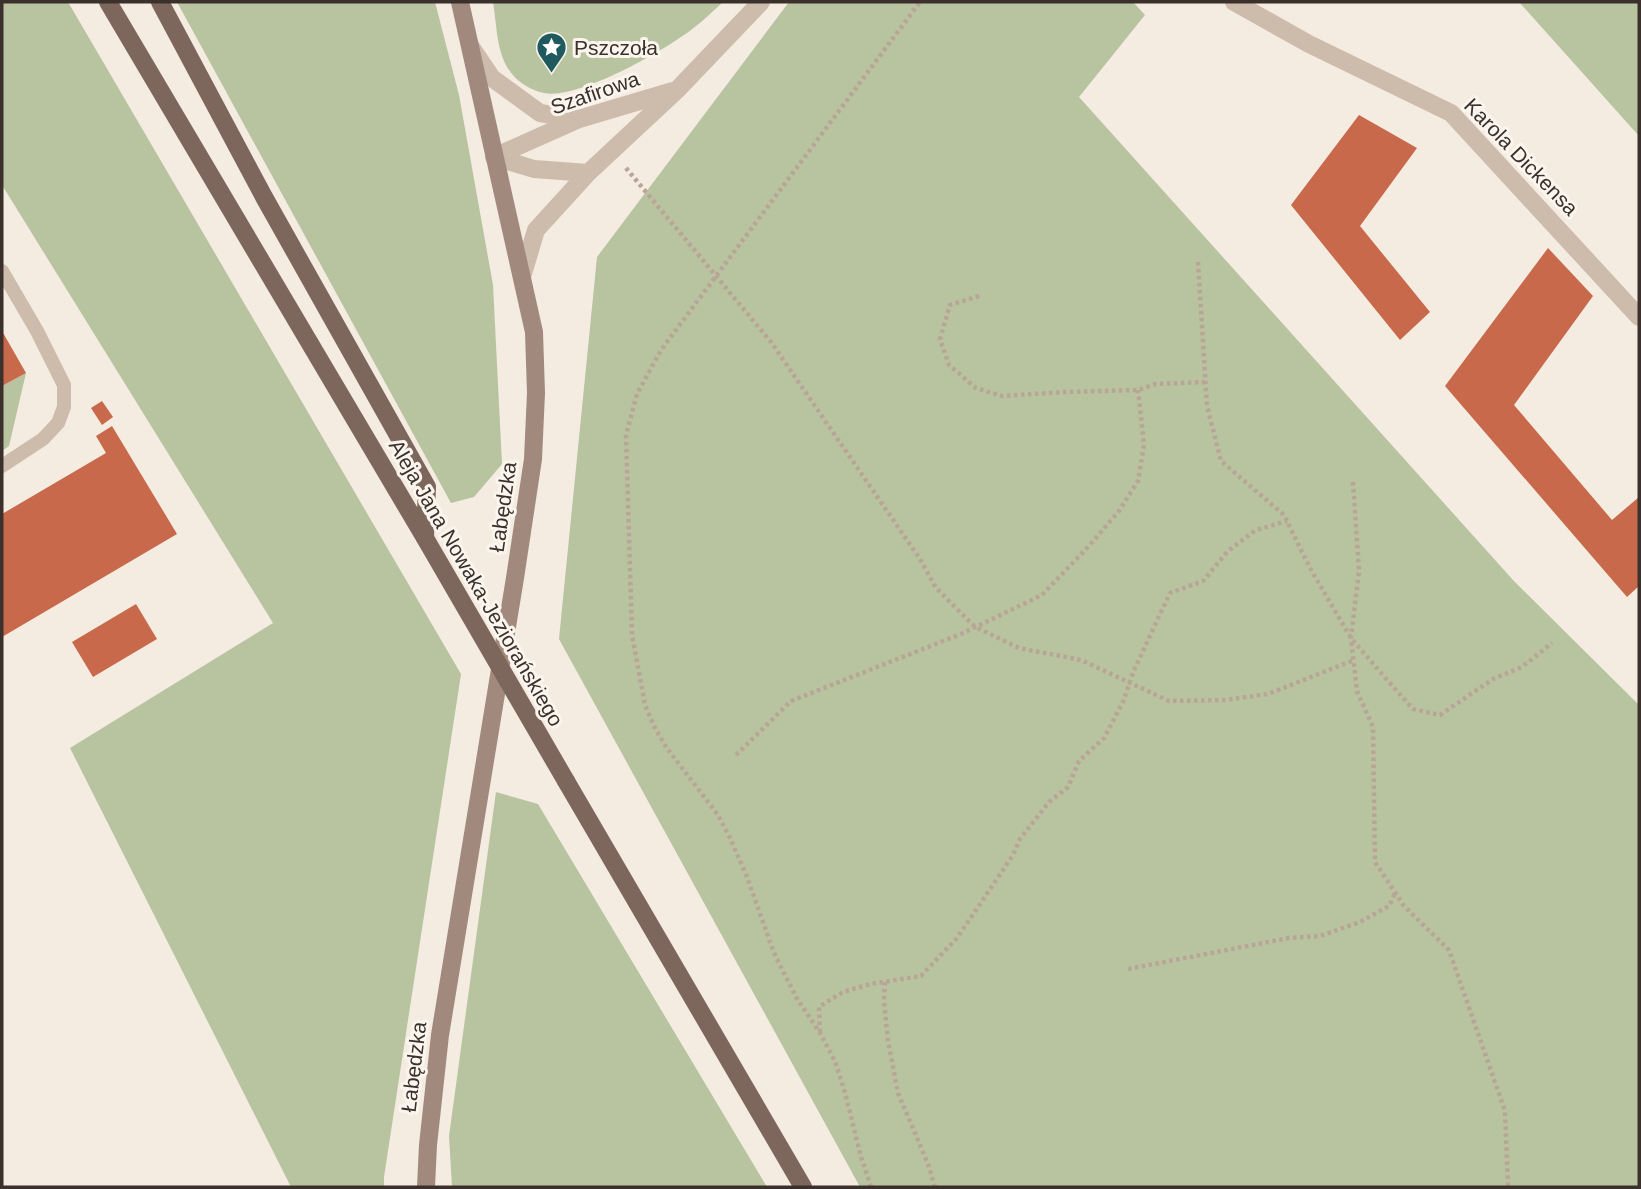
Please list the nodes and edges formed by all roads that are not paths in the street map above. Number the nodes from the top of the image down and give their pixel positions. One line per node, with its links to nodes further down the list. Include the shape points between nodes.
1 (108, 2): 15 (main road, Aleja Jana Nowaka-Jeziorańskiego)
2 (160, 2): 15 (main road, via 427,487)
3 (460, 2): 6 (street, Łabędzka)
4 (761, 2): 7 (street, Szafirowa)
5 (1234, 2): 13 (street, Karola Dickensa, via 1451,113)
6 (469, 43): 8 (street, via 492,78 540,113); 9 (street, Łabędzka)
7 (677, 90): 8 (street, Szafirowa); 10 (street)
8 (579, 119): 9 (street, Szafirowa)
9 (494, 157): 10 (street, via 534,169); 12 (street, Łabędzka)
10 (588, 173): 12 (street, via 536,230)
11 (2, 271): 14 (lane, via 64,386 58,423 43,439)
12 (522, 276): 16 (street, Łabędzka, via 534,331 533,458 440,1035)
13 (1639, 317)
14 (2, 466)
15 (425, 538): 17 (main road, Aleja Jana Nowaka-Jeziorańskiego, bridge)
16 (426, 1187)
17 (803, 1187)

